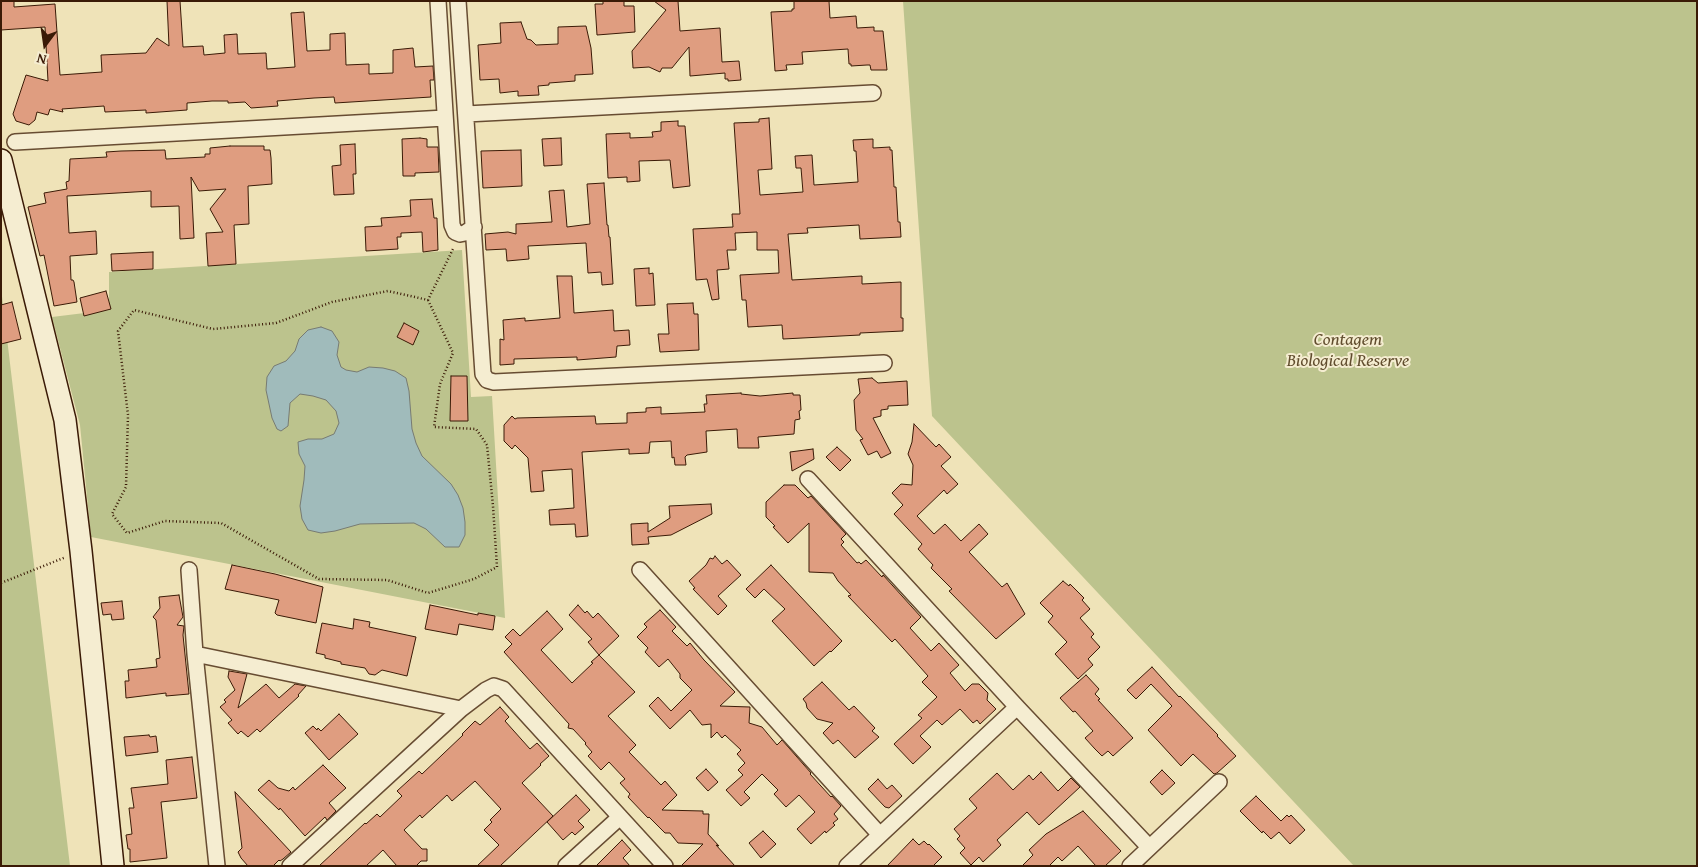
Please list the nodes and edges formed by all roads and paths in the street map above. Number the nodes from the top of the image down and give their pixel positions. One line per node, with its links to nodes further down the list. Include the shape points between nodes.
1 (438, 1): 5 (street)
2 (458, 1): 4 (street)
3 (873, 93): 4 (street)
4 (466, 114): 8 (street)
5 (445, 118): 6 (street); 9 (street, via 452,225)
6 (15, 142)
7 (1, 160): 13 (street, via 65,420)
8 (474, 227): 9 (street); 11 (street, via 483,374 487,380)
9 (460, 234): 10 (path)
10 (428, 300): 10 (path, via 388,291 332,302 276,323 213,329 134,310 118,331 128,415 126,487 112,514 127,533 165,521 221,523 319,579 387,580 428,594 474,579 497,567 488,445 476,430 434,427 440,384 452,353)
11 (884, 363)
12 (808, 480): 18 (street)
13 (81, 551): 16 (path); 24 (street)
14 (189, 570): 17 (street)
15 (640, 570): 22 (street)
16 (1, 583)
17 (195, 654): 19 (street); 25 (street)
18 (1017, 707): 22 (street); 23 (street)
19 (461, 709): 21 (street, via 494,686 503,689); 26 (street)
20 (1219, 782): 23 (street)
21 (620, 816): 27 (street); 28 (street)
22 (880, 835): 29 (street)
23 (1149, 847): 30 (street)
24 (113, 866)
25 (217, 866)
26 (290, 866)
27 (566, 866)
28 (665, 866)
29 (847, 866)
30 (1130, 866)

